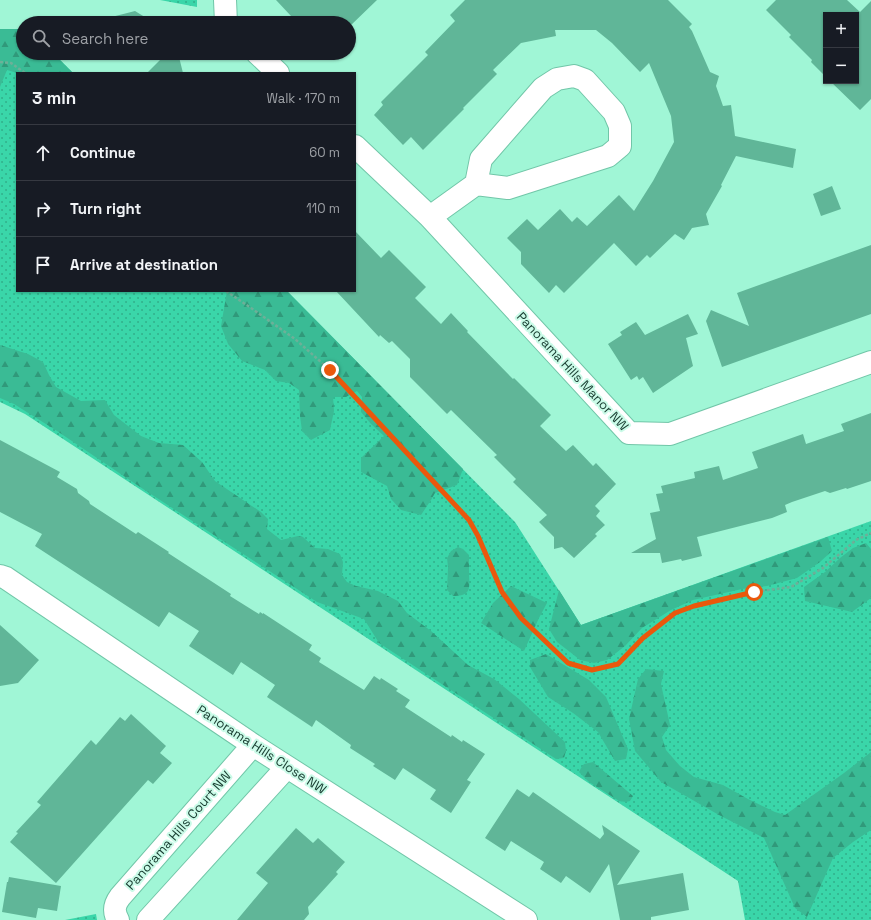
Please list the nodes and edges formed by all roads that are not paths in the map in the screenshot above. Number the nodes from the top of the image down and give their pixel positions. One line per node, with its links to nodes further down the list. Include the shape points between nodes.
1 (225, 0): 2 (street)
2 (226, 16)
3 (264, 60): 4 (street)
4 (277, 72)
5 (356, 147): 7 (street, Panorama Hills Manor NW)
6 (476, 184): 6 (street, via 508,188 608,156 620,146 620,126 614,112 585,80 574,76 557,79 543,88 481,159); 7 (street)
7 (430, 217): 8 (street, Panorama Hills Manor NW, via 629,433 670,434)
8 (871, 362)
9 (0, 576): 10 (street, Panorama Hills Close NW)
10 (253, 745): 11 (street, Panorama Hills Close NW); 12 (street, Panorama Hills Court NW, via 116,902 115,914)
11 (288, 767): 13 (street); 14 (street, Panorama Hills Close NW)
12 (118, 920)
13 (148, 920)
14 (526, 920)

